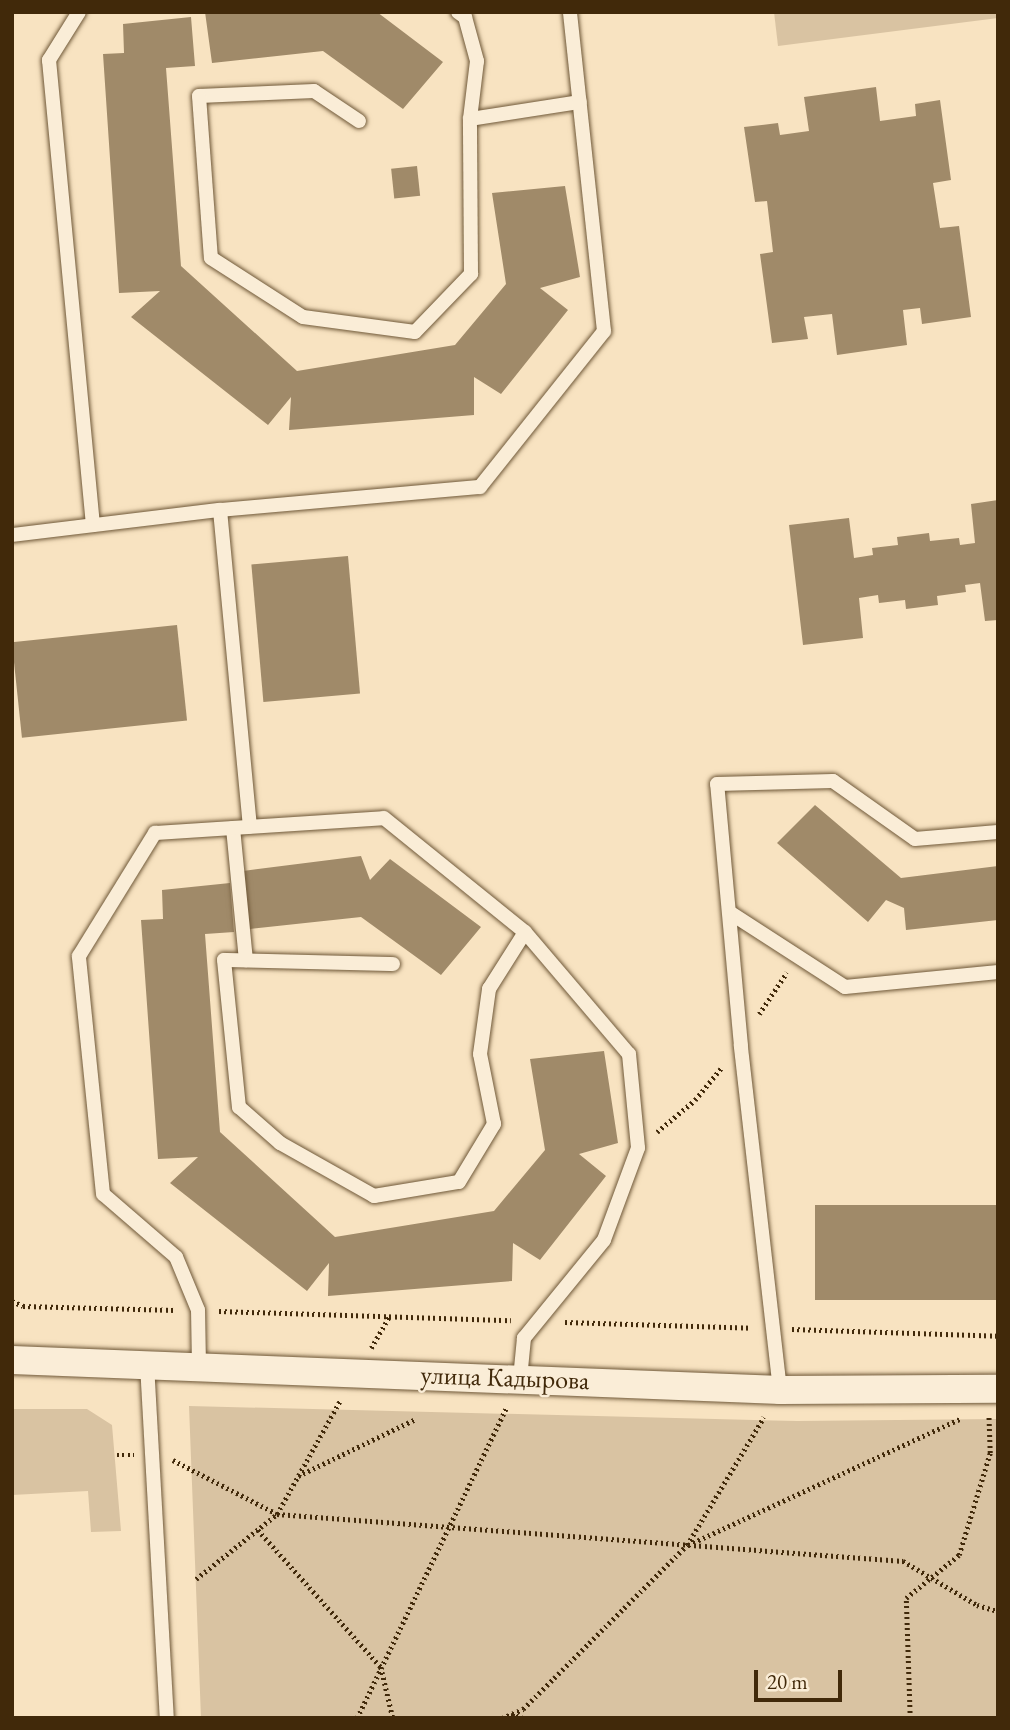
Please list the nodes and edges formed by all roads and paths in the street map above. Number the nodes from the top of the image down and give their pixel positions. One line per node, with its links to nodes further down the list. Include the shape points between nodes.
1 (79, 12): 8 (lane, via 49,60)
2 (458, 12): 5 (lane, via 465,17 477,61)
3 (570, 12): 4 (lane)
4 (580, 102): 5 (lane); 7 (lane, via 604,331 480,487)
5 (470, 119): 6 (lane, via 471,274 415,332 303,317 211,258 199,96 314,91)
6 (359, 121)
7 (220, 510): 8 (lane); 10 (lane)
8 (93, 525): 9 (lane)
9 (12, 535)
10 (250, 827): 11 (lane); 14 (lane, via 384,818)
11 (233, 828): 15 (lane); 19 (lane, via 155,833 79,956 103,1194 176,1257)
12 (998, 832): 13 (lane, via 915,839 833,782 718,784)
13 (729, 912): 17 (lane, via 845,986); 22 (lane)
14 (525, 932): 15 (lane, via 489,989 480,1054 494,1124 459,1182 374,1196 281,1143 239,1107 224,960); 21 (lane, via 629,1054 638,1148 604,1240)
15 (246, 960): 16 (lane)
16 (393, 964)
17 (998, 972)
18 (12, 1301): 19 (path, via 23,1306)
19 (198, 1310): 20 (path); 26 (lane)
20 (388, 1317): 21 (path); 27 (path)
21 (537, 1321): 22 (path); 28 (lane, via 524,1338)
22 (773, 1329): 23 (path); 29 (lane)
23 (998, 1336)
24 (12, 1360): 25 (street, улица Кадырова)
25 (147, 1364): 26 (street, улица Кадырова); 34 (lane)
26 (199, 1366): 27 (street, улица Кадырова)
27 (356, 1372): 28 (street, улица Кадырова); 35 (path)
28 (520, 1379): 29 (street, улица Кадырова); 37 (path)
29 (780, 1390): 30 (street, улица Кадырова); 39 (path)
30 (993, 1397): 40 (path, via 990,1453 959,1555)
31 (964, 1417): 39 (path)
32 (414, 1420): 35 (path)
33 (117, 1455): 34 (path)
34 (153, 1455): 36 (path, via 183,1463 250,1504); 45 (lane)
35 (298, 1476): 36 (path)
36 (277, 1514): 37 (path); 38 (path)
37 (446, 1529): 39 (path); 43 (path)
38 (258, 1530): 41 (path); 43 (path)
39 (687, 1545): 40 (path, via 903,1561); 44 (path, via 523,1709)
40 (934, 1576): 42 (path, via 977,1605); 50 (path, via 906,1598)
41 (196, 1579)
42 (998, 1611)
43 (381, 1667): 46 (path); 47 (path)
44 (511, 1714): 48 (path); 49 (path)
45 (167, 1718)
46 (357, 1718)
47 (393, 1718)
48 (502, 1718)
49 (523, 1718)
50 (910, 1718)

